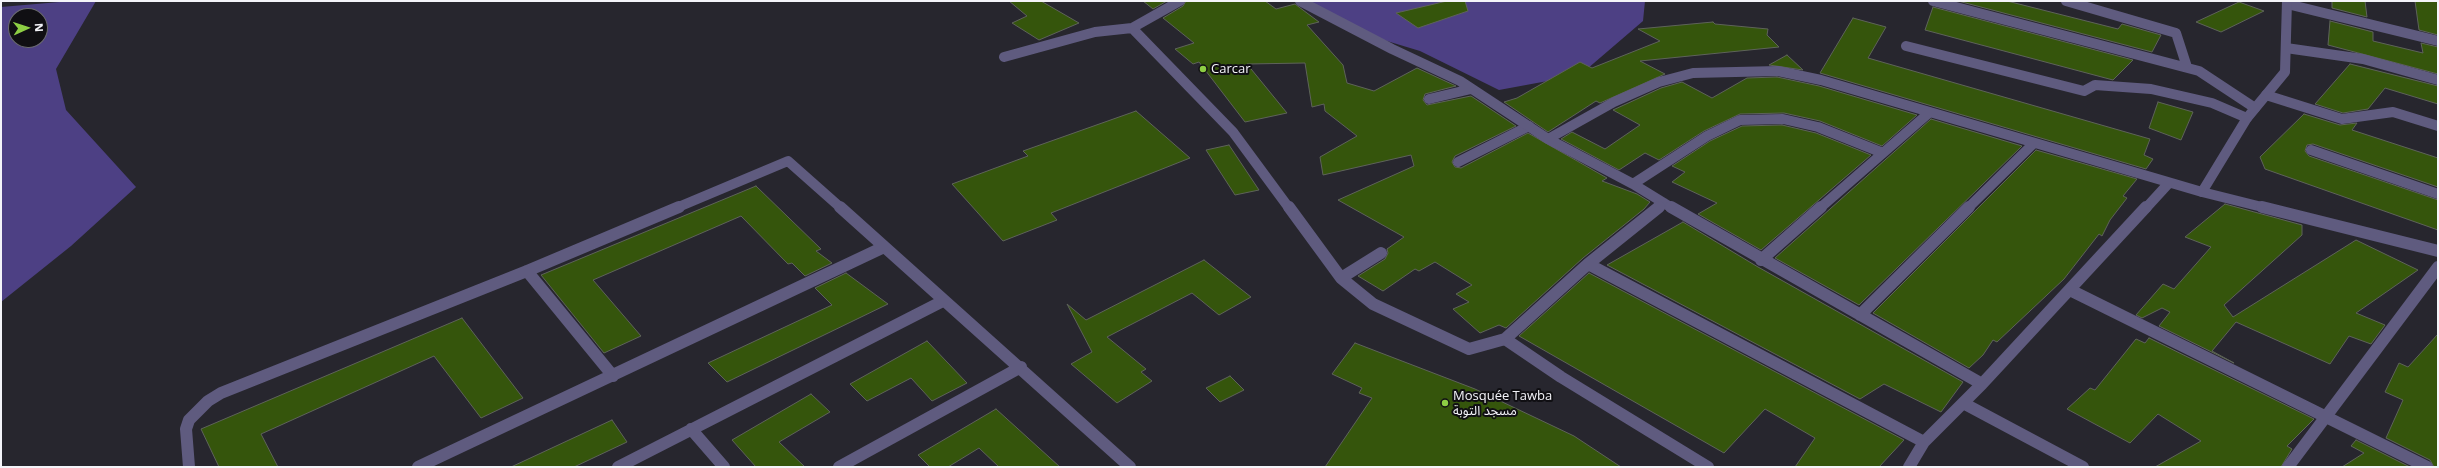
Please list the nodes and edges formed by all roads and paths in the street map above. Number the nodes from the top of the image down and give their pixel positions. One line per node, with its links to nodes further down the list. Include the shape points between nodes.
1 (1180, 1): 6 (street)
2 (1300, 1): 13 (street)
3 (1934, 1): 11 (street)
4 (2066, 1): 11 (street, via 2176,33)
5 (2287, 3): 7 (street); 9 (street)
6 (1132, 28): 10 (street, via 1095,32); 38 (street, via 1233,132)
7 (2438, 41)
8 (1906, 46): 18 (street, via 2084,90 2095,85 2150,89 2212,103)
9 (2286, 48): 12 (street, via 2363,58); 14 (street, via 2285,72)
10 (1004, 57)
11 (2187, 67): 16 (street, via 2199,70)
12 (2438, 80)
13 (1471, 89): 15 (street); 19 (street)
14 (2266, 95): 16 (street); 20 (street, via 2342,119 2393,112)
15 (1429, 99)
16 (2255, 108): 18 (street)
17 (1930, 112): 21 (street, via 1821,80 1778,71 1693,73 1659,82 1614,102); 22 (street); 24 (street)
18 (2247, 118): 28 (street)
19 (1529, 126): 21 (street); 25 (street)
20 (2438, 126)
21 (1548, 139): 26 (street)
22 (2034, 143): 27 (street); 41 (street)
23 (2311, 150): 29 (street)
24 (1883, 154): 26 (street, via 1818,127 1783,119 1740,120 1707,136); 34 (street)
25 (1458, 162)
26 (1633, 184): 30 (street)
27 (2168, 184): 28 (street); 39 (street)
28 (2202, 192): 32 (street)
29 (2438, 194)
30 (1664, 203): 34 (street); 35 (street)
31 (884, 247): 37 (street, via 788,162); 40 (street); 44 (street)
32 (2438, 251)
33 (1381, 252): 38 (street)
34 (1762, 260): 41 (street)
35 (1588, 264): 42 (street); 49 (street)
36 (2438, 267): 47 (street)
37 (527, 270): 44 (street); 50 (street, via 221,393 197,410 190,420 186,430)
38 (1341, 278): 42 (street, via 1373,304 1468,349)
39 (2070, 290): 45 (street); 47 (street)
40 (944, 301): 43 (street); 48 (street)
41 (1860, 315): 45 (street)
42 (1505, 339): 56 (street, via 1561,377)
43 (1021, 367): 54 (street); 55 (street)
44 (613, 376): 51 (street)
45 (1982, 384): 46 (street)
46 (1963, 404): 49 (street); 58 (street)
47 (2325, 416): 59 (street); 60 (street)
48 (691, 429): 52 (street); 53 (street)
49 (1924, 442): 57 (street)
50 (189, 467)
51 (418, 467)
52 (618, 467)
53 (724, 467)
54 (839, 467)
55 (1130, 467)
56 (1708, 467)
57 (1909, 467)
58 (2083, 467)
59 (2288, 467)
60 (2427, 467)

